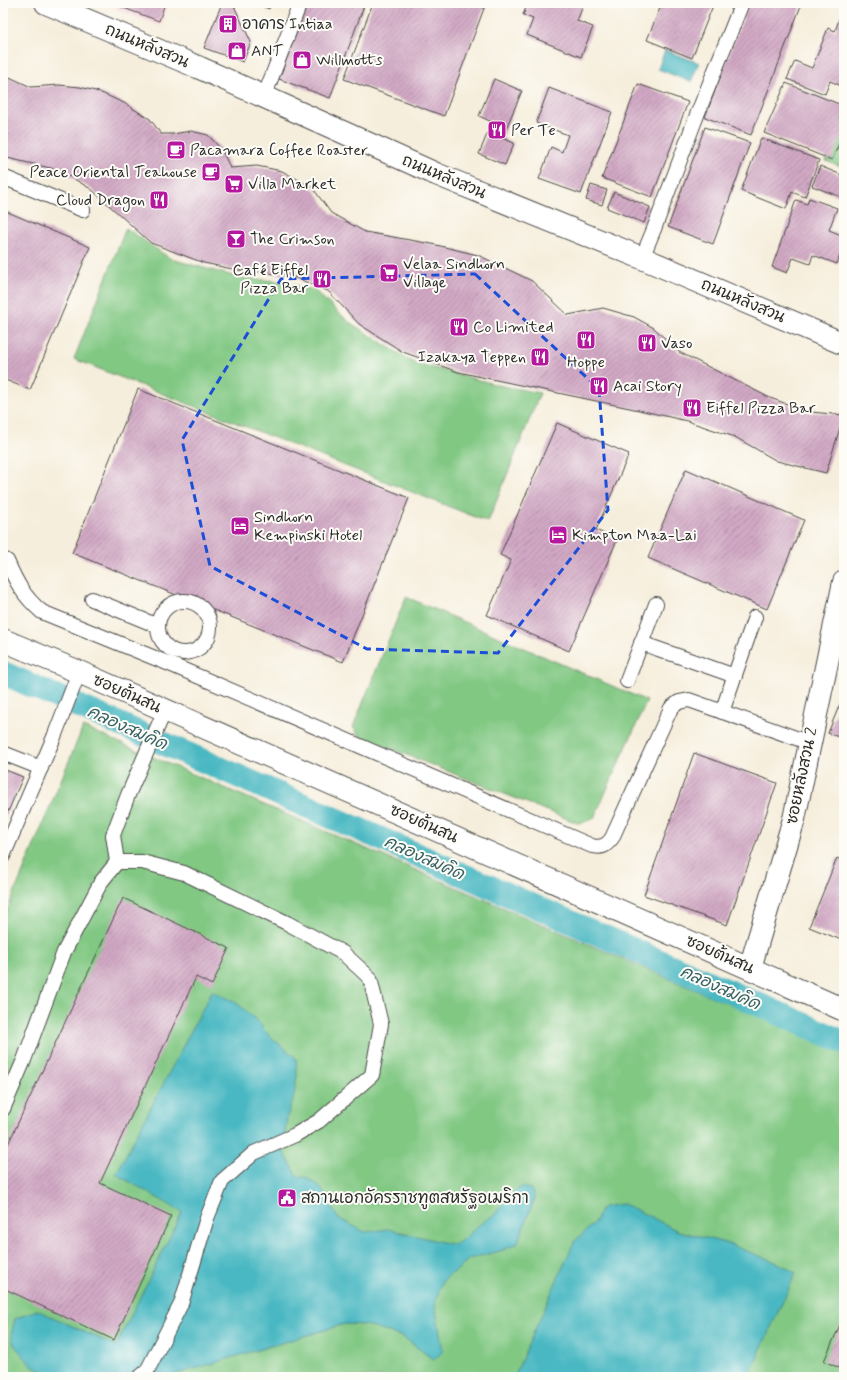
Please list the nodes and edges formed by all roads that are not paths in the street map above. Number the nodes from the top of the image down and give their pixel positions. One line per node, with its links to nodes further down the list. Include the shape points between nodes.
1 (46, 3): 4 (street, ถนนหลังสวน)
2 (300, 3): 4 (lane)
3 (742, 3): 7 (lane)
4 (264, 96): 7 (street, ถนนหลังสวน, via 436,174)
5 (3, 177): 6 (lane)
6 (83, 210)
7 (642, 258): 8 (street, ถนนหลังสวน)
8 (844, 344)
9 (3, 559): 19 (lane, via 7,561 22,592 42,612)
10 (844, 582): 16 (street, ซอยหลังสวน 2)
11 (92, 599): 14 (lane)
12 (656, 604): 17 (lane)
13 (756, 617): 21 (lane)
14 (158, 626): 18 (lane, via 163,642); 18 (lane, via 164,610 171,604 187,601 203,608 210,623 207,640 195,651)
15 (3, 640): 20 (street, ซอยต้นสน)
16 (838, 642): 25 (street, ซอยหลังสวน 2)
17 (641, 643): 21 (lane); 22 (lane)
18 (178, 652): 19 (lane)
19 (172, 665): 24 (lane, via 600,848 607,845 612,838 671,708 679,702 689,700)
20 (79, 672): 23 (street, ซอยต้นสน); 27 (lane)
21 (735, 676): 24 (lane)
22 (627, 682)
23 (164, 711): 29 (lane, via 113,834); 30 (street, ซอยต้นสน)
24 (722, 712): 25 (lane)
25 (810, 743): 30 (street, ซอยหลังสวน 2, via 794,819)
26 (3, 753): 27 (lane)
27 (41, 768): 28 (lane)
28 (3, 856)
29 (117, 862): 32 (lane, via 100,882 64,952); 33 (lane, via 142,862 184,873 343,953 370,978 380,1024 372,1075 319,1121 254,1153 222,1181 206,1218 181,1304 146,1371)
30 (750, 968): 31 (street, ซอยต้นสน)
31 (844, 1010)
32 (3, 1109)
33 (140, 1377)

